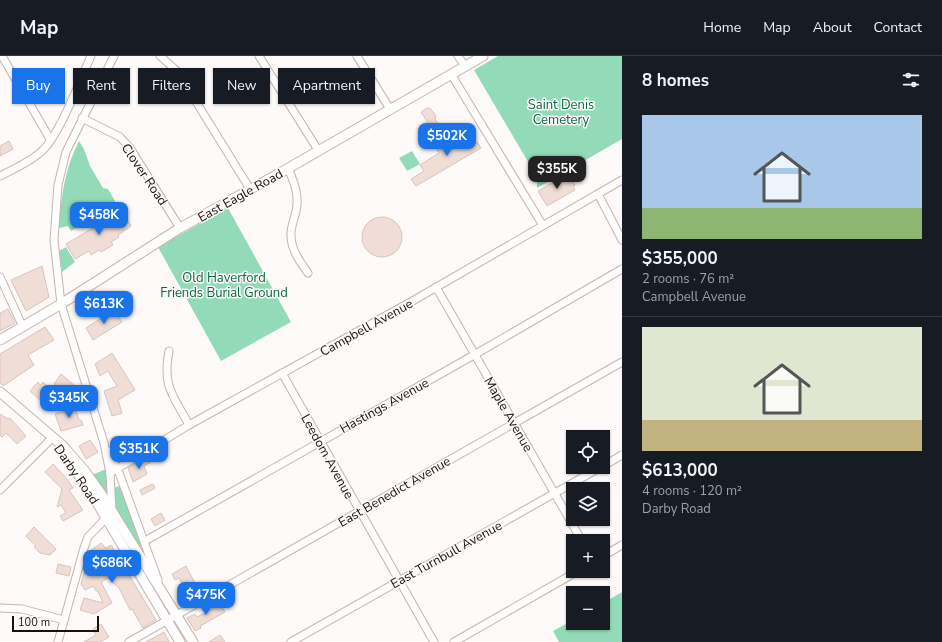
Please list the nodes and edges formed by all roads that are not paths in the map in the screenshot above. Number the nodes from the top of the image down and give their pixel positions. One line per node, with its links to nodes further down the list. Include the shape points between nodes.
1 (2, 56): 13 (street)
2 (91, 56): 13 (street)
3 (114, 56): 12 (street, Darby Road)
4 (160, 56): 18 (street, via 177,71)
5 (259, 56): 14 (street)
6 (358, 56): 11 (street)
7 (458, 56): 9 (street)
8 (483, 56): 9 (main road, East Eagle Road)
9 (465, 66): 10 (main road, East Eagle Road)
10 (451, 74): 11 (main road, East Eagle Road); 20 (street)
11 (390, 109): 14 (main road, East Eagle Road)
12 (82, 118): 21 (street, Clover Road, via 120,137 130,148); 27 (street, Darby Road, via 66,152 58,185 54,240)
13 (50, 140): 16 (street, via 44,150 34,158)
14 (318, 150): 15 (main road, East Eagle Road)
15 (288, 168): 18 (main road, East Eagle Road); 24 (street, via 296,187 298,205 292,221 291,237 295,253)
16 (0, 176)
17 (622, 180): 19 (street, Campbell Avenue)
18 (250, 189): 21 (main road, East Eagle Road)
19 (598, 194): 20 (street, Campbell Avenue); 22 (street)
20 (542, 224): 26 (street, Campbell Avenue)
21 (180, 228): 27 (main road, East Eagle Road)
22 (622, 240)
23 (622, 269): 31 (street, Hastings Avenue)
24 (308, 273)
25 (0, 277): 28 (street)
26 (436, 287): 31 (street, Maple Avenue); 33 (street, Campbell Avenue)
27 (61, 304): 28 (main road, East Eagle Road); 39 (street, Darby Road)
28 (22, 325): 29 (main road, East Eagle Road)
29 (0, 340)
30 (169, 351): 36 (street, via 165,369 168,388)
31 (474, 355): 35 (street, Maple Avenue); 38 (street, Hastings Avenue)
32 (622, 362): 35 (street, East Benedict Avenue)
33 (282, 374): 36 (street, Campbell Avenue); 38 (street, Leedom Avenue)
34 (0, 392): 37 (main road, Darby Road)
35 (514, 422): 46 (street, Maple Avenue); 47 (street, East Benedict Avenue)
36 (189, 425): 42 (street, Campbell Avenue)
37 (52, 438): 45 (street); 48 (main road, Darby Road)
38 (320, 441): 47 (street, Leedom Avenue); 50 (street, Hastings Avenue)
39 (104, 443): 42 (street, Darby Road); 43 (street, Darby Road)
40 (622, 455): 41 (street, East Turnbull Avenue)
41 (610, 462)
42 (118, 470): 43 (street, Campbell Avenue); 50 (street, Darby Road)
43 (110, 473): 48 (street, Darby Road)
44 (588, 474): 46 (street, East Turnbull Avenue)
45 (0, 490)
46 (555, 493): 49 (street, Maple Avenue); 54 (street, East Turnbull Avenue)
47 (360, 511): 54 (street, Leedom Avenue); 57 (street, East Benedict Avenue)
48 (109, 515): 55 (main road, Darby Road); 58 (street, via 88,537); 59 (main road, Darby Road, via 114,532)
49 (578, 534)
50 (145, 541): 55 (street, Darby Road)
51 (622, 545): 52 (street)
52 (610, 552)
53 (566, 578): 66 (street)
54 (399, 581): 64 (street, East Turnbull Avenue); 65 (street, Leedom Avenue)
55 (163, 594): 57 (main road, Darby Road)
56 (0, 608): 58 (street, via 22,609)
57 (177, 615): 59 (street, East Benedict Avenue); 63 (main road, Darby Road)
58 (64, 620): 60 (street)
59 (167, 621): 61 (street, East Benedict Avenue); 62 (main road, Darby Road)
60 (58, 642)
61 (129, 642)
62 (180, 642)
63 (193, 642)
64 (292, 642)
65 (434, 642)
66 (454, 642)

